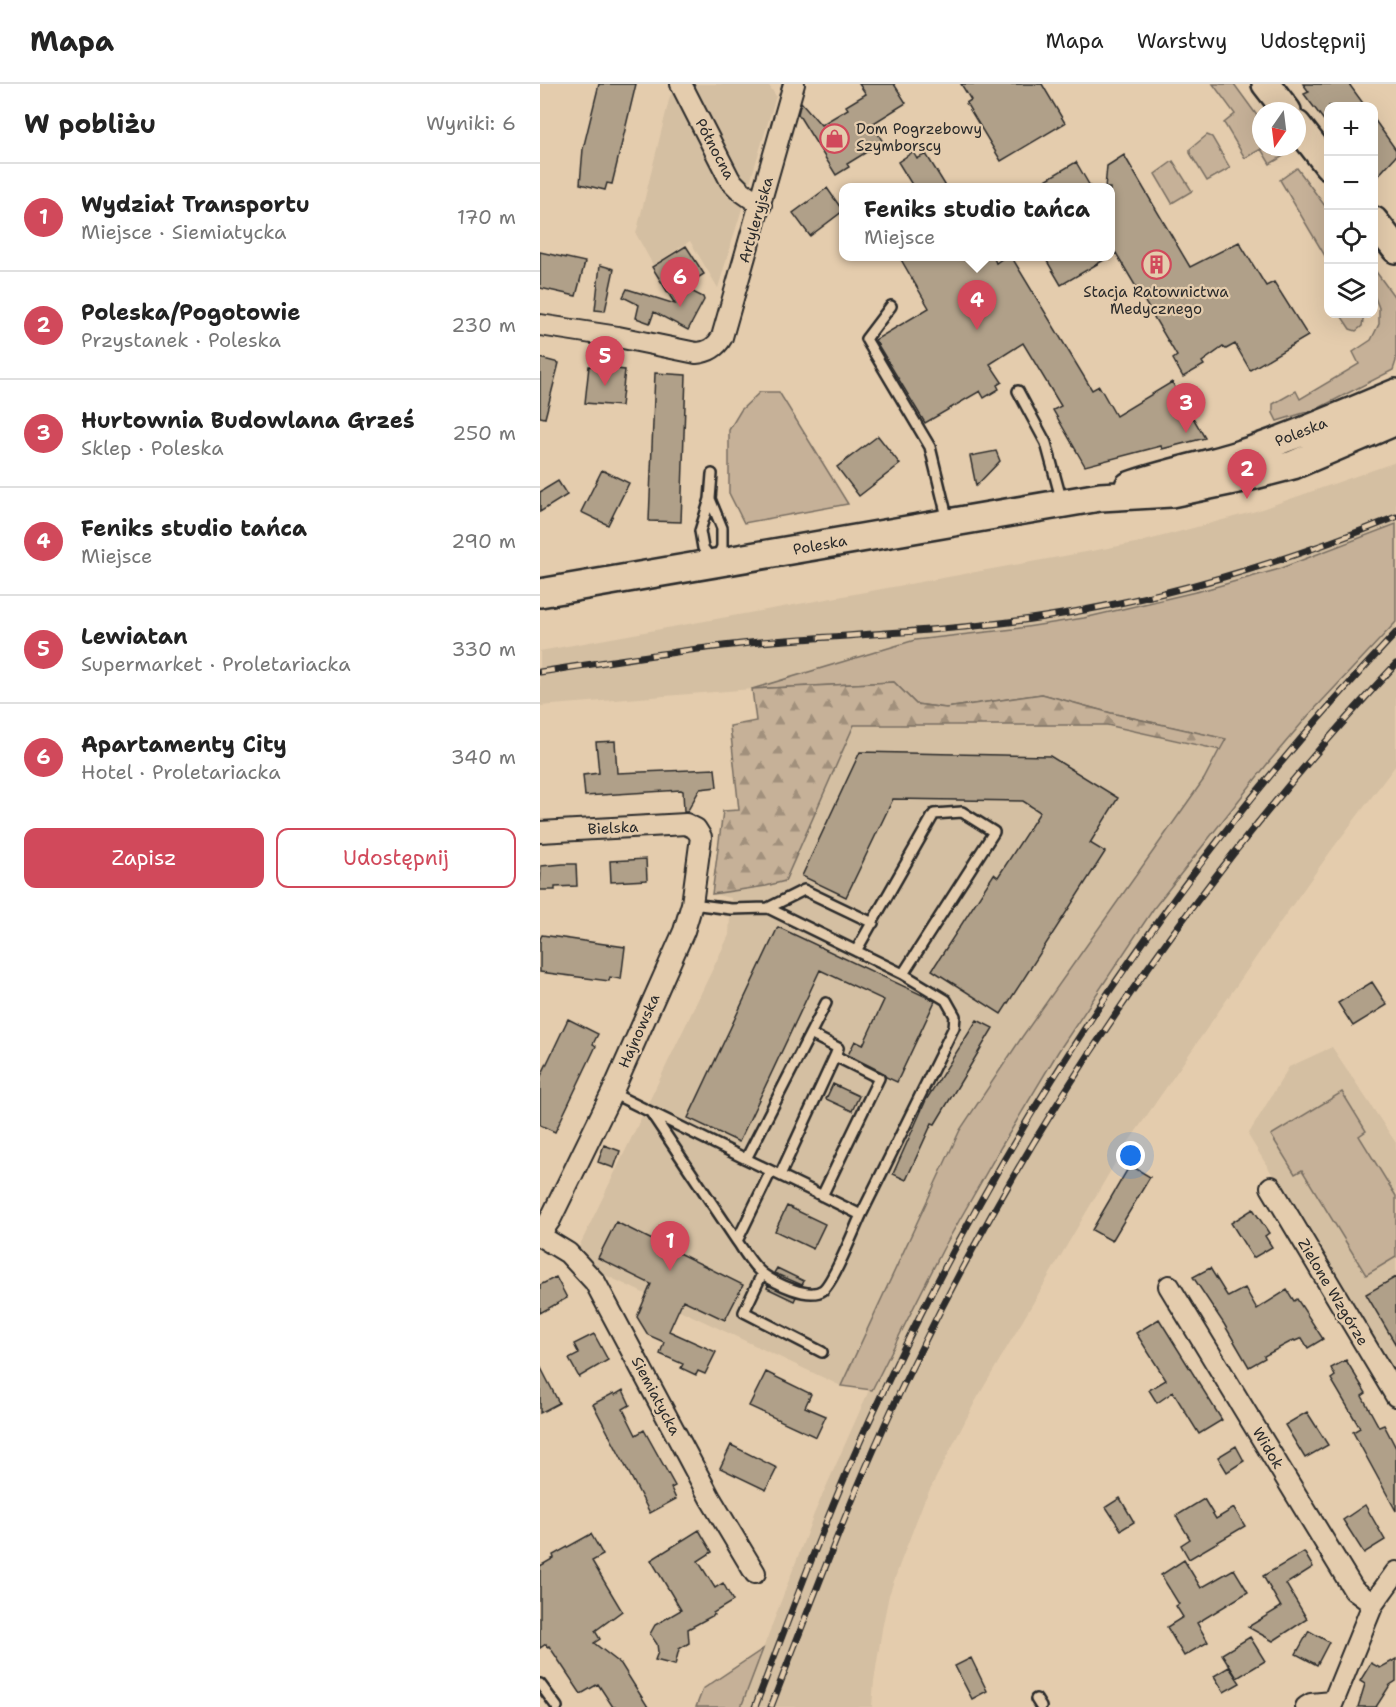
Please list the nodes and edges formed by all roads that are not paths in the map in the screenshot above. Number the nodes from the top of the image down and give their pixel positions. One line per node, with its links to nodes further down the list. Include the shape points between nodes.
1 (681, 84): 7 (street, Północna, via 730,180)
2 (794, 84): 7 (street, Artyleryjska)
3 (1266, 84): 4 (main road)
4 (1280, 102)
5 (1306, 136): 6 (main road)
6 (1324, 159)
7 (760, 205): 11 (street, Artyleryjska, via 722,337 709,351 689,351)
8 (1378, 226): 9 (main road)
9 (1396, 249)
10 (891, 306): 19 (lane, via 866,339 930,447)
11 (540, 325)
12 (1018, 391): 18 (lane, via 1046,443)
13 (1396, 393): 16 (main road, Poleska, via 1279,442)
14 (1396, 421): 16 (main road, Poleska, via 1293,465 1243,478 1171,493)
15 (712, 474): 17 (lane)
16 (1100, 496): 18 (main road, Poleska)
17 (710, 498): 20 (lane, via 722,528 722,546); 20 (lane, via 700,531 703,548)
18 (1063, 503): 19 (main road, Poleska)
19 (948, 523): 20 (main road, Poleska)
20 (714, 563): 21 (main road, Poleska)
21 (540, 593)
22 (687, 824): 23 (street, Bielska); 24 (street, Hajnowska, via 701,837)
23 (540, 832)
24 (692, 904): 25 (lane); 32 (street, Hajnowska, via 676,950)
25 (768, 908): 26 (lane, via 804,890); 27 (lane)
26 (873, 923): 27 (lane); 28 (lane, via 934,814 963,813 994,832)
27 (856, 951): 28 (lane)
28 (903, 974): 39 (lane, via 946,1000 954,1016 954,1027)
29 (826, 1003): 30 (lane)
30 (810, 1034): 31 (lane, via 838,1048); 34 (lane)
31 (835, 1056): 36 (lane); 38 (lane, via 879,1078)
32 (612, 1093): 33 (lane); 40 (street, Hajnowska)
33 (651, 1112): 34 (lane); 41 (lane)
34 (746, 1159): 35 (lane)
35 (771, 1171): 36 (lane); 41 (lane)
36 (780, 1175): 38 (lane)
37 (1271, 1187): 45 (street, Zielone Wzgórze)
38 (822, 1196): 39 (lane)
39 (861, 1215): 42 (lane, via 823,1290 801,1293)
40 (540, 1235): 47 (street, Siemiatycka, via 568,1253 595,1281 710,1498)
41 (737, 1241): 42 (lane)
42 (762, 1274): 44 (lane, via 744,1312)
43 (1169, 1286): 48 (street, Widok, via 1354,1590)
44 (822, 1352)
45 (1396, 1396)
46 (1396, 1572): 48 (street)
47 (755, 1573)
48 (1373, 1604): 50 (street)
49 (540, 1684): 51 (lane)
50 (1331, 1704): 52 (street)
51 (557, 1707)
52 (1306, 1707)

